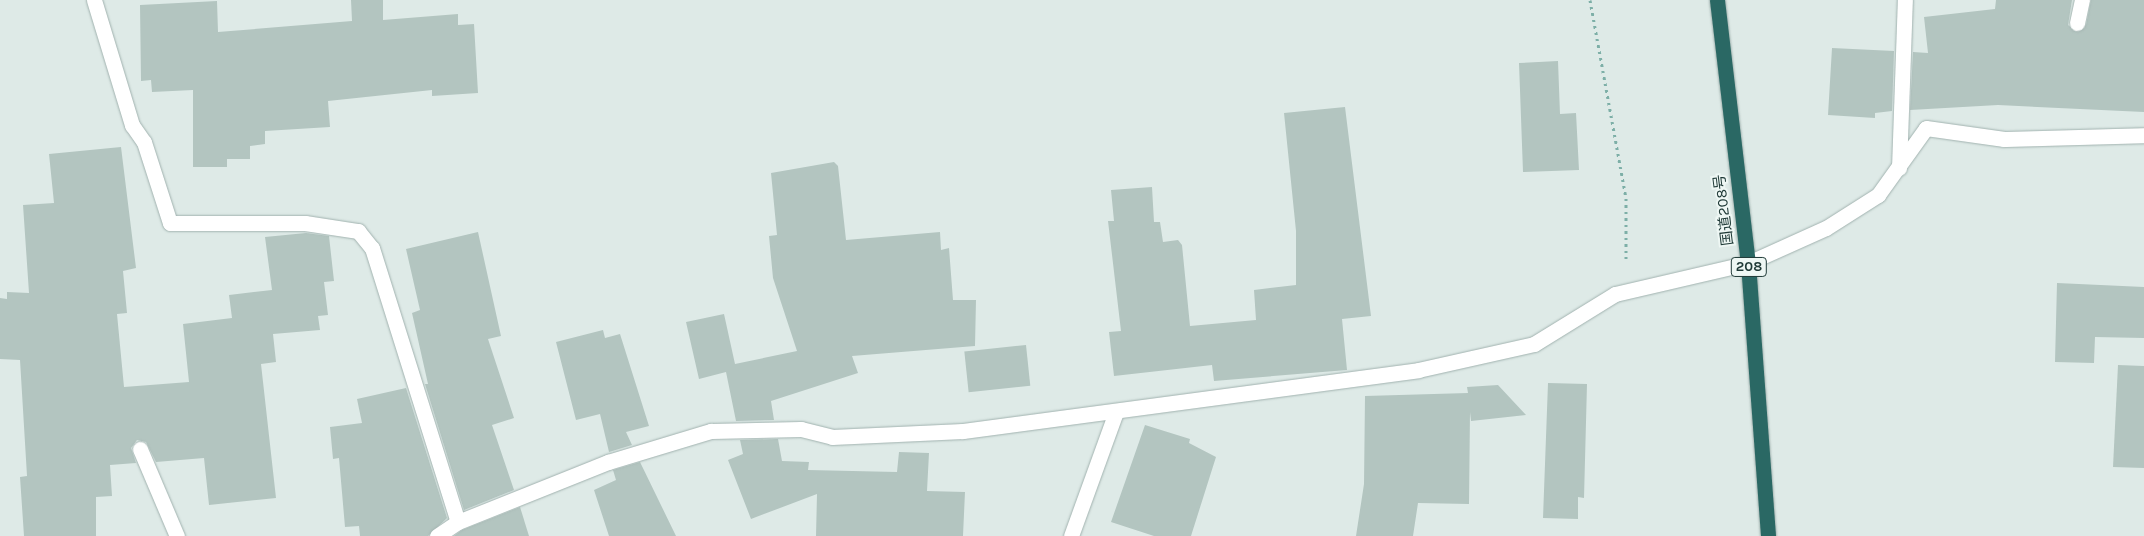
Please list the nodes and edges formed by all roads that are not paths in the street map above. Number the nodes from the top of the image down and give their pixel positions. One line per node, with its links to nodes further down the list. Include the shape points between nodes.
1 (94, 0): 11 (street, via 132,125 144,142 170,223 305,223 358,231 372,248)
2 (1717, 0): 8 (highway, 国道208号 / 208)
3 (1905, 0): 7 (street)
4 (2082, 0): 5 (street)
5 (2077, 22)
6 (2144, 135): 7 (street, via 2004,138 1926,128)
7 (1899, 168): 8 (street, via 1878,195 1826,228)
8 (1748, 263): 9 (street, via 1627,292 1534,344 1418,370); 15 (highway, 国道208号 / 208)
9 (1116, 412): 11 (street, via 954,432 832,437 801,429 711,431 608,462); 14 (street)
10 (140, 450): 12 (street)
11 (458, 522): 13 (street)
12 (177, 536)
13 (437, 536)
14 (1071, 536)
15 (1768, 536)

